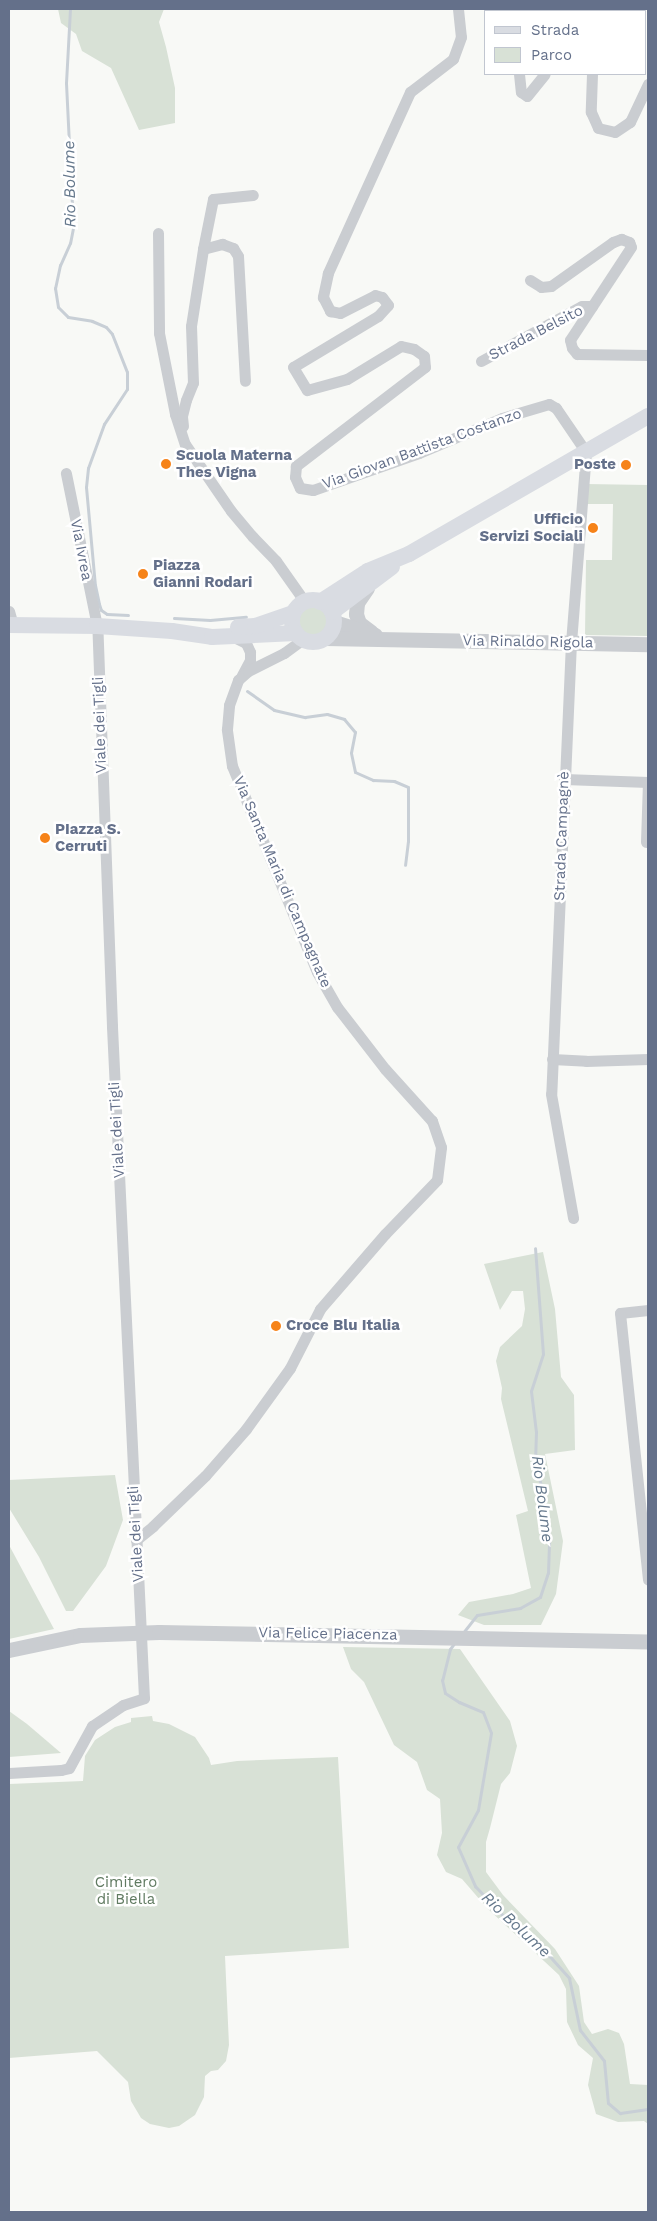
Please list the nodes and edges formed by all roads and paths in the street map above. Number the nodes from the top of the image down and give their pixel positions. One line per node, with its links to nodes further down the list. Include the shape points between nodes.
1 (458, 9): 16 (street, Via Giovan Battista Costanzo, via 461,37 453,60 410,92 328,273 323,297 330,311 340,313 375,295 382,297 388,305 378,316 294,367 307,390 347,379 401,346 414,348 424,356 425,367 296,466 295,478 300,488 313,490 419,454 502,418 549,404 556,408)
2 (519, 75): 3 (street, via 521,92 528,96)
3 (544, 75)
4 (592, 75): 5 (street, via 591,112 598,128 615,132 630,122)
5 (648, 84)
6 (253, 195): 8 (street, via 213,199)
7 (158, 232): 15 (street, via 159,333 175,414)
8 (202, 249): 13 (street, via 222,244 233,248 238,256); 15 (street, via 191,326 193,383 182,416)
9 (530, 280): 10 (street, Strada Belsito, via 541,287 551,286 613,242 621,239 629,242 631,247)
10 (592, 306): 11 (street, Strada Belsito, via 570,340 577,354); 12 (street, Strada Belsito, via 582,306)
11 (648, 355)
12 (481, 361)
13 (245, 381)
14 (648, 416): 16 (main road)
15 (185, 444): 20 (street, via 231,511)
16 (586, 452): 18 (main road); 29 (street, Strada Campagnè)
17 (66, 473): 22 (street, Via Ivrea)
18 (409, 554): 19 (main road); 20 (main road, via 368,571)
19 (367, 588): 20 (main road); 24 (street, via 356,614 359,623)
20 (317, 610): 23 (main road, via 255,626); 24 (street, Via Rinaldo Rigola); 25 (main road, via 293,627); 27 (main road, via 329,634)
21 (10, 621): 22 (main road)
22 (97, 626): 23 (main road); 40 (street, Viale dei Tigli)
23 (172, 631): 26 (main road)
24 (374, 634): 28 (street, Via Rinaldo Rigola)
25 (299, 636): 26 (main road); 27 (main road, via 314,642); 31 (street, via 284,653 248,671)
26 (234, 637): 31 (street, Via Santa Maria di Campagnate, via 246,643 250,652 250,660)
27 (325, 638): 28 (street, Via Rinaldo Rigola)
28 (409, 641): 29 (street, Via Rinaldo Rigola)
29 (571, 642): 30 (street, Via Rinaldo Rigola); 32 (street, Strada Campagnè)
30 (648, 644)
31 (241, 678): 40 (street, Via Santa Maria di Campagnate, via 229,706 227,729 232,766 317,972 337,1008 432,1121 441,1148 437,1180 320,1309 290,1368 246,1429 205,1476)
32 (564, 779): 33 (street); 35 (street, Strada Campagnè)
33 (648, 782): 34 (street)
34 (646, 842)
35 (552, 1059): 36 (street); 37 (street, Strada Campagnè, via 551,1094)
36 (648, 1060)
37 (573, 1218)
38 (648, 1310): 39 (street, via 620,1313)
39 (646, 1535): 41 (street)
40 (136, 1540): 42 (street, Viale dei Tigli)
41 (648, 1580)
42 (142, 1633): 43 (street, Via Felice Piacenza); 44 (street, Via Felice Piacenza, via 80,1635); 45 (street, Viale dei Tigli, via 144,1698 123,1705 92,1726 69,1768)
43 (648, 1641)
44 (9, 1650)
45 (9, 1773)

